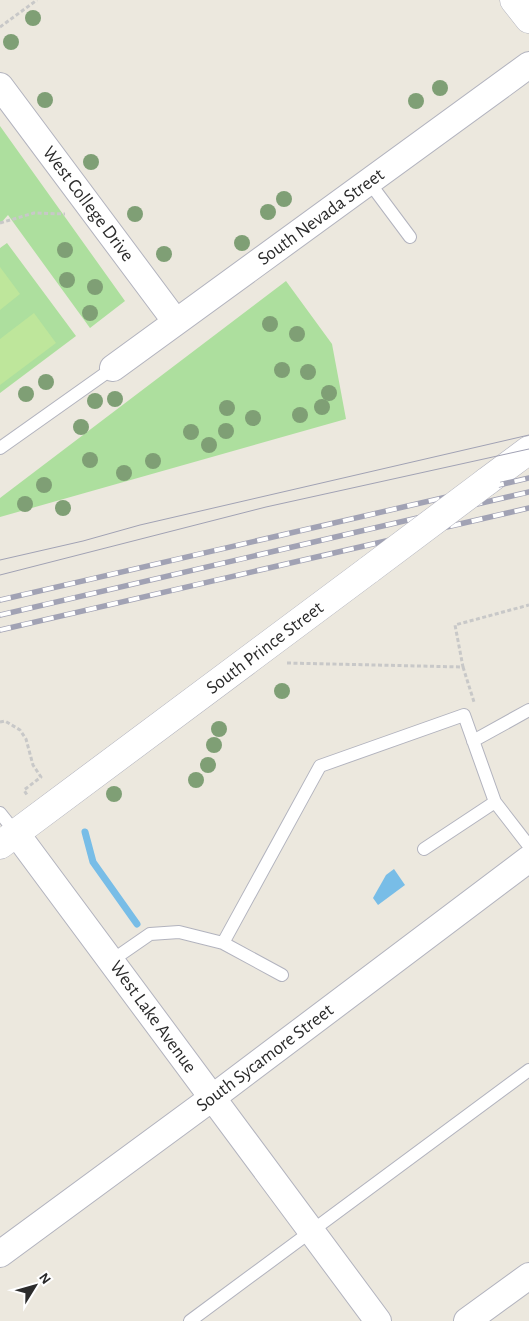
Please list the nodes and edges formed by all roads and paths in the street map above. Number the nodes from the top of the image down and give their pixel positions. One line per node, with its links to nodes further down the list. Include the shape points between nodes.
1 (37, 0): 4 (path)
2 (514, 0): 3 (street)
3 (529, 19)
4 (0, 27)
5 (529, 66): 7 (street, South Nevada Street)
6 (0, 86): 11 (street, West College Drive)
7 (369, 182): 10 (lane); 11 (street, South Nevada Street)
8 (70, 214): 9 (path, via 34,213)
9 (0, 223)
10 (410, 237)
11 (176, 322): 12 (street, South Nevada Street)
12 (113, 368): 13 (lane)
13 (0, 448)
14 (529, 450): 22 (street, South Prince Street, bridge)
15 (529, 605): 16 (path, via 455,626 462,667)
16 (300, 663)
17 (529, 710): 19 (lane)
18 (0, 722): 20 (path, via 5,721 20,730 41,777 24,790)
19 (473, 741): 21 (lane); 26 (lane, via 464,715 320,766)
20 (27, 796)
21 (495, 802): 23 (lane); 24 (lane)
22 (5, 831): 27 (street, West Lake Avenue)
23 (529, 846)
24 (424, 849)
25 (529, 859): 30 (street, South Sycamore Street)
26 (223, 943): 27 (lane, via 179,932 150,934); 28 (lane)
27 (111, 960): 30 (street, West Lake Avenue)
28 (282, 975)
29 (529, 1070): 31 (lane)
30 (212, 1098): 31 (street, West Lake Avenue); 32 (street, South Sycamore Street)
31 (311, 1231): 34 (lane); 35 (street, West Lake Avenue)
32 (0, 1254)
33 (529, 1276): 36 (street)
34 (190, 1321)
35 (378, 1321)
36 (467, 1321)

